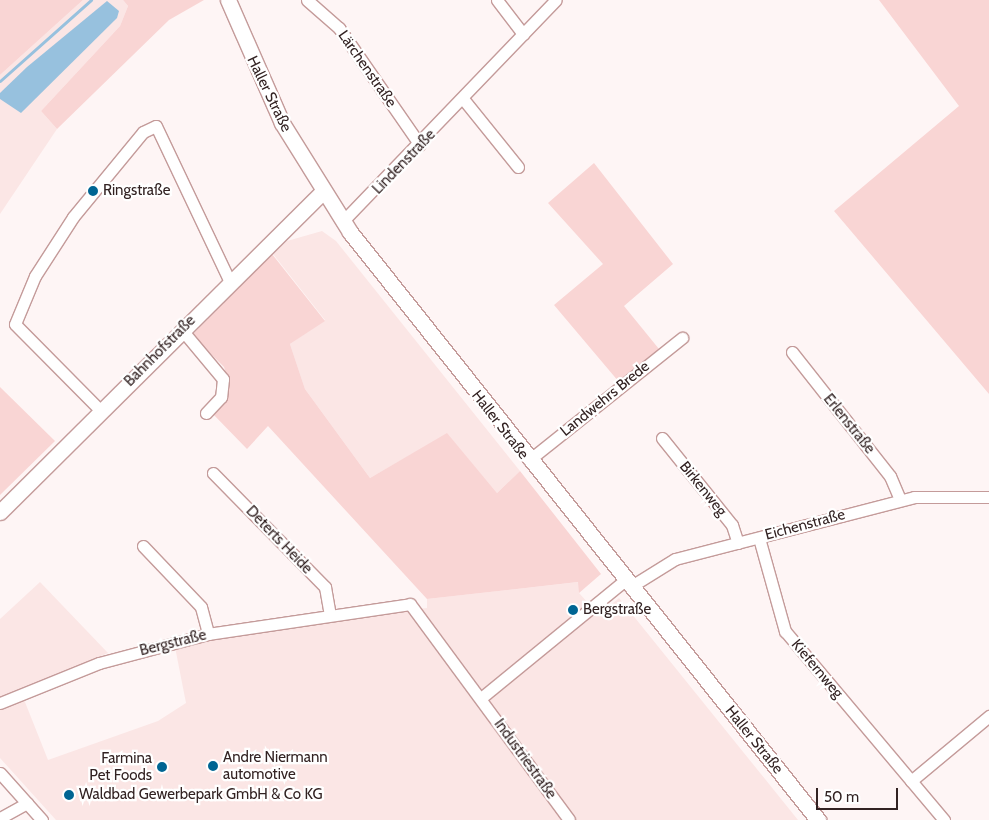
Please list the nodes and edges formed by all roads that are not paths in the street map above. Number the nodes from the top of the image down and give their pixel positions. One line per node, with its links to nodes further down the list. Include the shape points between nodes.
1 (228, 0): 9 (main road, Haller Straße, via 282,123)
2 (307, 0): 7 (street, Lärchenstraße, via 339,28)
3 (497, 0): 5 (street)
4 (556, 0): 5 (street, Lindenstraße)
5 (523, 34): 6 (street, Lindenstraße)
6 (464, 100): 7 (street, Lindenstraße); 8 (street)
7 (420, 144): 10 (street, Lindenstraße)
8 (518, 167)
9 (322, 192): 10 (main road, Haller Straße); 11 (main road, Bahnhofstraße)
10 (342, 222): 18 (main road, Haller Straße)
11 (230, 282): 12 (main road, Bahnhofstraße); 15 (street, via 156,126 143,132 73,217 34,276 15,324)
12 (182, 330): 15 (main road, Bahnhofstraße); 16 (street, via 223,379 222,397)
13 (682, 338): 18 (street, Landwehrs Brede)
14 (792, 352): 21 (street, Erlenstraße, via 890,476)
15 (101, 411): 22 (main road, Bahnhofstraße)
16 (206, 413)
17 (662, 438): 24 (street, Birkenweg, via 732,525)
18 (529, 460): 26 (main road, Haller Straße)
19 (213, 473): 27 (street, Deterts Heide, via 325,587)
20 (989, 497): 21 (street, Eichenstraße, via 925,495)
21 (900, 500): 23 (street, Eichenstraße)
22 (0, 512)
23 (759, 538): 24 (street, Eichenstraße); 33 (street, Kiefernweg, via 785,631)
24 (738, 543): 26 (street, Eichenstraße, via 675,559)
25 (143, 546): 28 (street, via 201,607)
26 (628, 584): 29 (street); 38 (main road, Haller Straße)
27 (330, 614): 28 (street, Bergstraße); 29 (street, Bergstraße, via 410,604)
28 (208, 634): 30 (street, Bergstraße, via 100,663)
29 (481, 698): 37 (street, Industriestraße)
30 (0, 703)
31 (989, 716): 33 (street)
32 (0, 774): 34 (street)
33 (911, 781): 39 (street, Kiefernweg)
34 (27, 803): 35 (street); 36 (street)
35 (0, 818)
36 (42, 820)
37 (569, 820)
38 (818, 820)
39 (944, 820)

